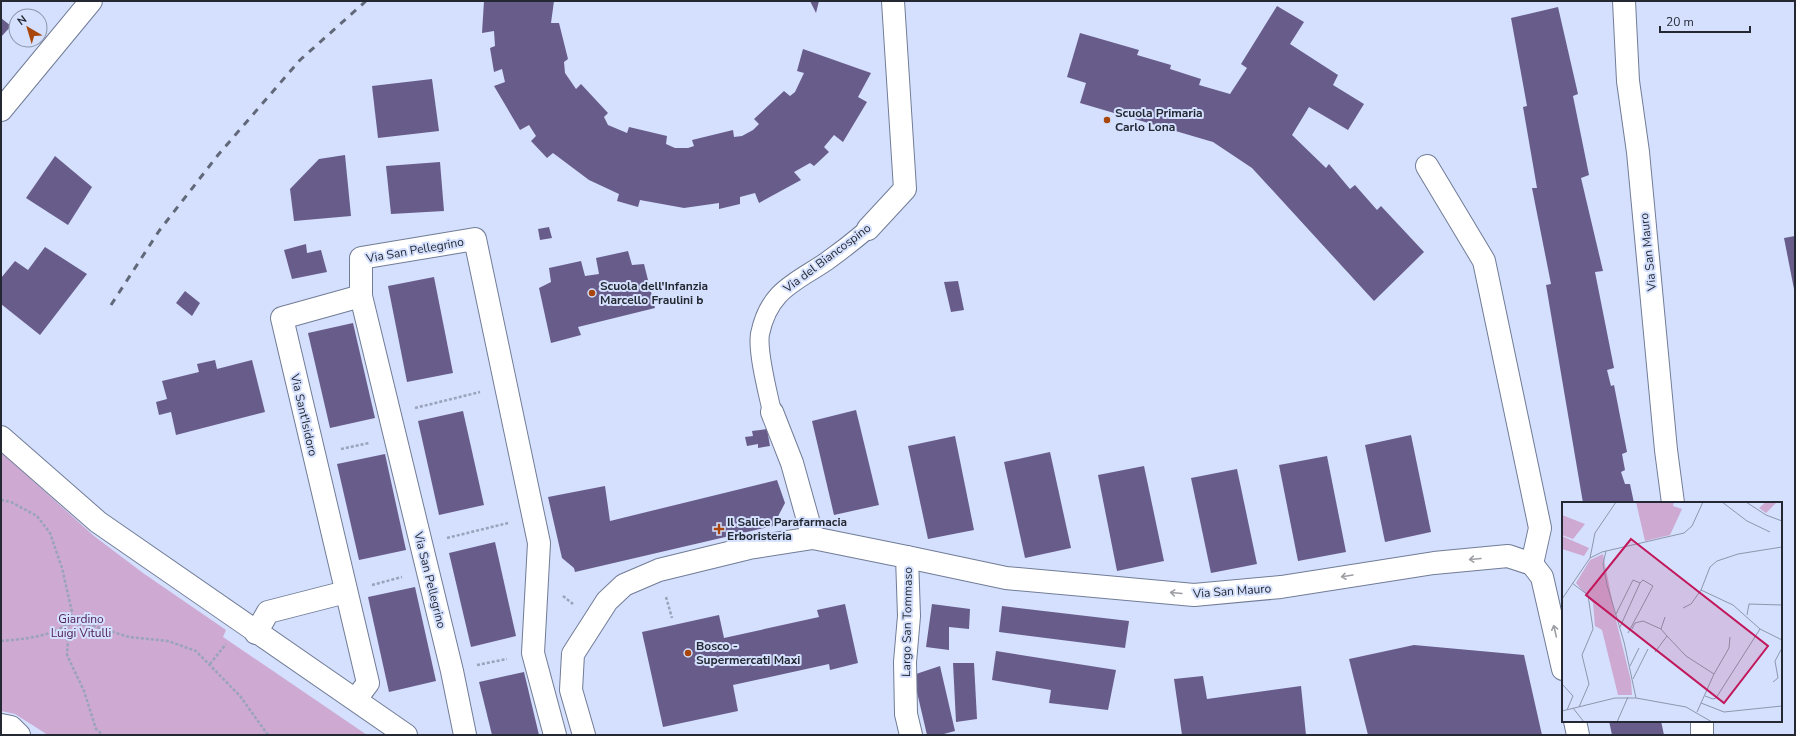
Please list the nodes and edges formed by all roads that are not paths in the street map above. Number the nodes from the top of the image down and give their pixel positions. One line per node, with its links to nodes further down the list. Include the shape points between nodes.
1 (91, 1): 4 (street)
2 (893, 1): 6 (street, Via del Biancospino, via 904,189)
3 (1624, 1): 10 (street, Via San Mauro, via 1628,82 1638,152)
4 (1, 110)
5 (1427, 166): 13 (street, via 1484,261 1540,528)
6 (868, 229): 8 (lane, Via del Biancospino, via 827,261 786,286 769,307 760,335 763,374)
7 (361, 296): 14 (street, Via Sant'Isidoro, via 282,318); 23 (street, Via San Pellegrino, via 452,671); 24 (street, Via San Pellegrino, via 361,258 475,240 540,544 533,652)
8 (772, 412): 11 (street, Via del Biancospino, via 792,463)
9 (1, 437): 15 (street, via 98,522)
10 (1673, 502)
11 (813, 538): 12 (street, Largo San Tommaso); 25 (street, Largo San Tommaso, via 749,548 659,570 624,585 607,601 573,654 571,690)
12 (907, 557): 13 (street, Via San Mauro, one-way to 12, via 1508,556 1434,563 1281,587 1194,595 1006,578); 26 (street, Largo San Tommaso, via 909,616 906,714)
13 (1532, 564): 16 (street, one-way to 13, via 1542,577)
14 (346, 592): 15 (street, via 268,612); 17 (street, Via Sant'Isidoro, via 368,683)
15 (256, 633): 17 (street)
16 (1562, 665)
17 (356, 699): 22 (street)
18 (1574, 722): 27 (street)
19 (1702, 722): 28 (street)
20 (1, 725): 21 (street, via 11,727)
21 (19, 735)
22 (406, 735)
23 (465, 735)
24 (555, 735)
25 (584, 735)
26 (911, 735)
27 (1578, 735)
28 (1702, 735)

